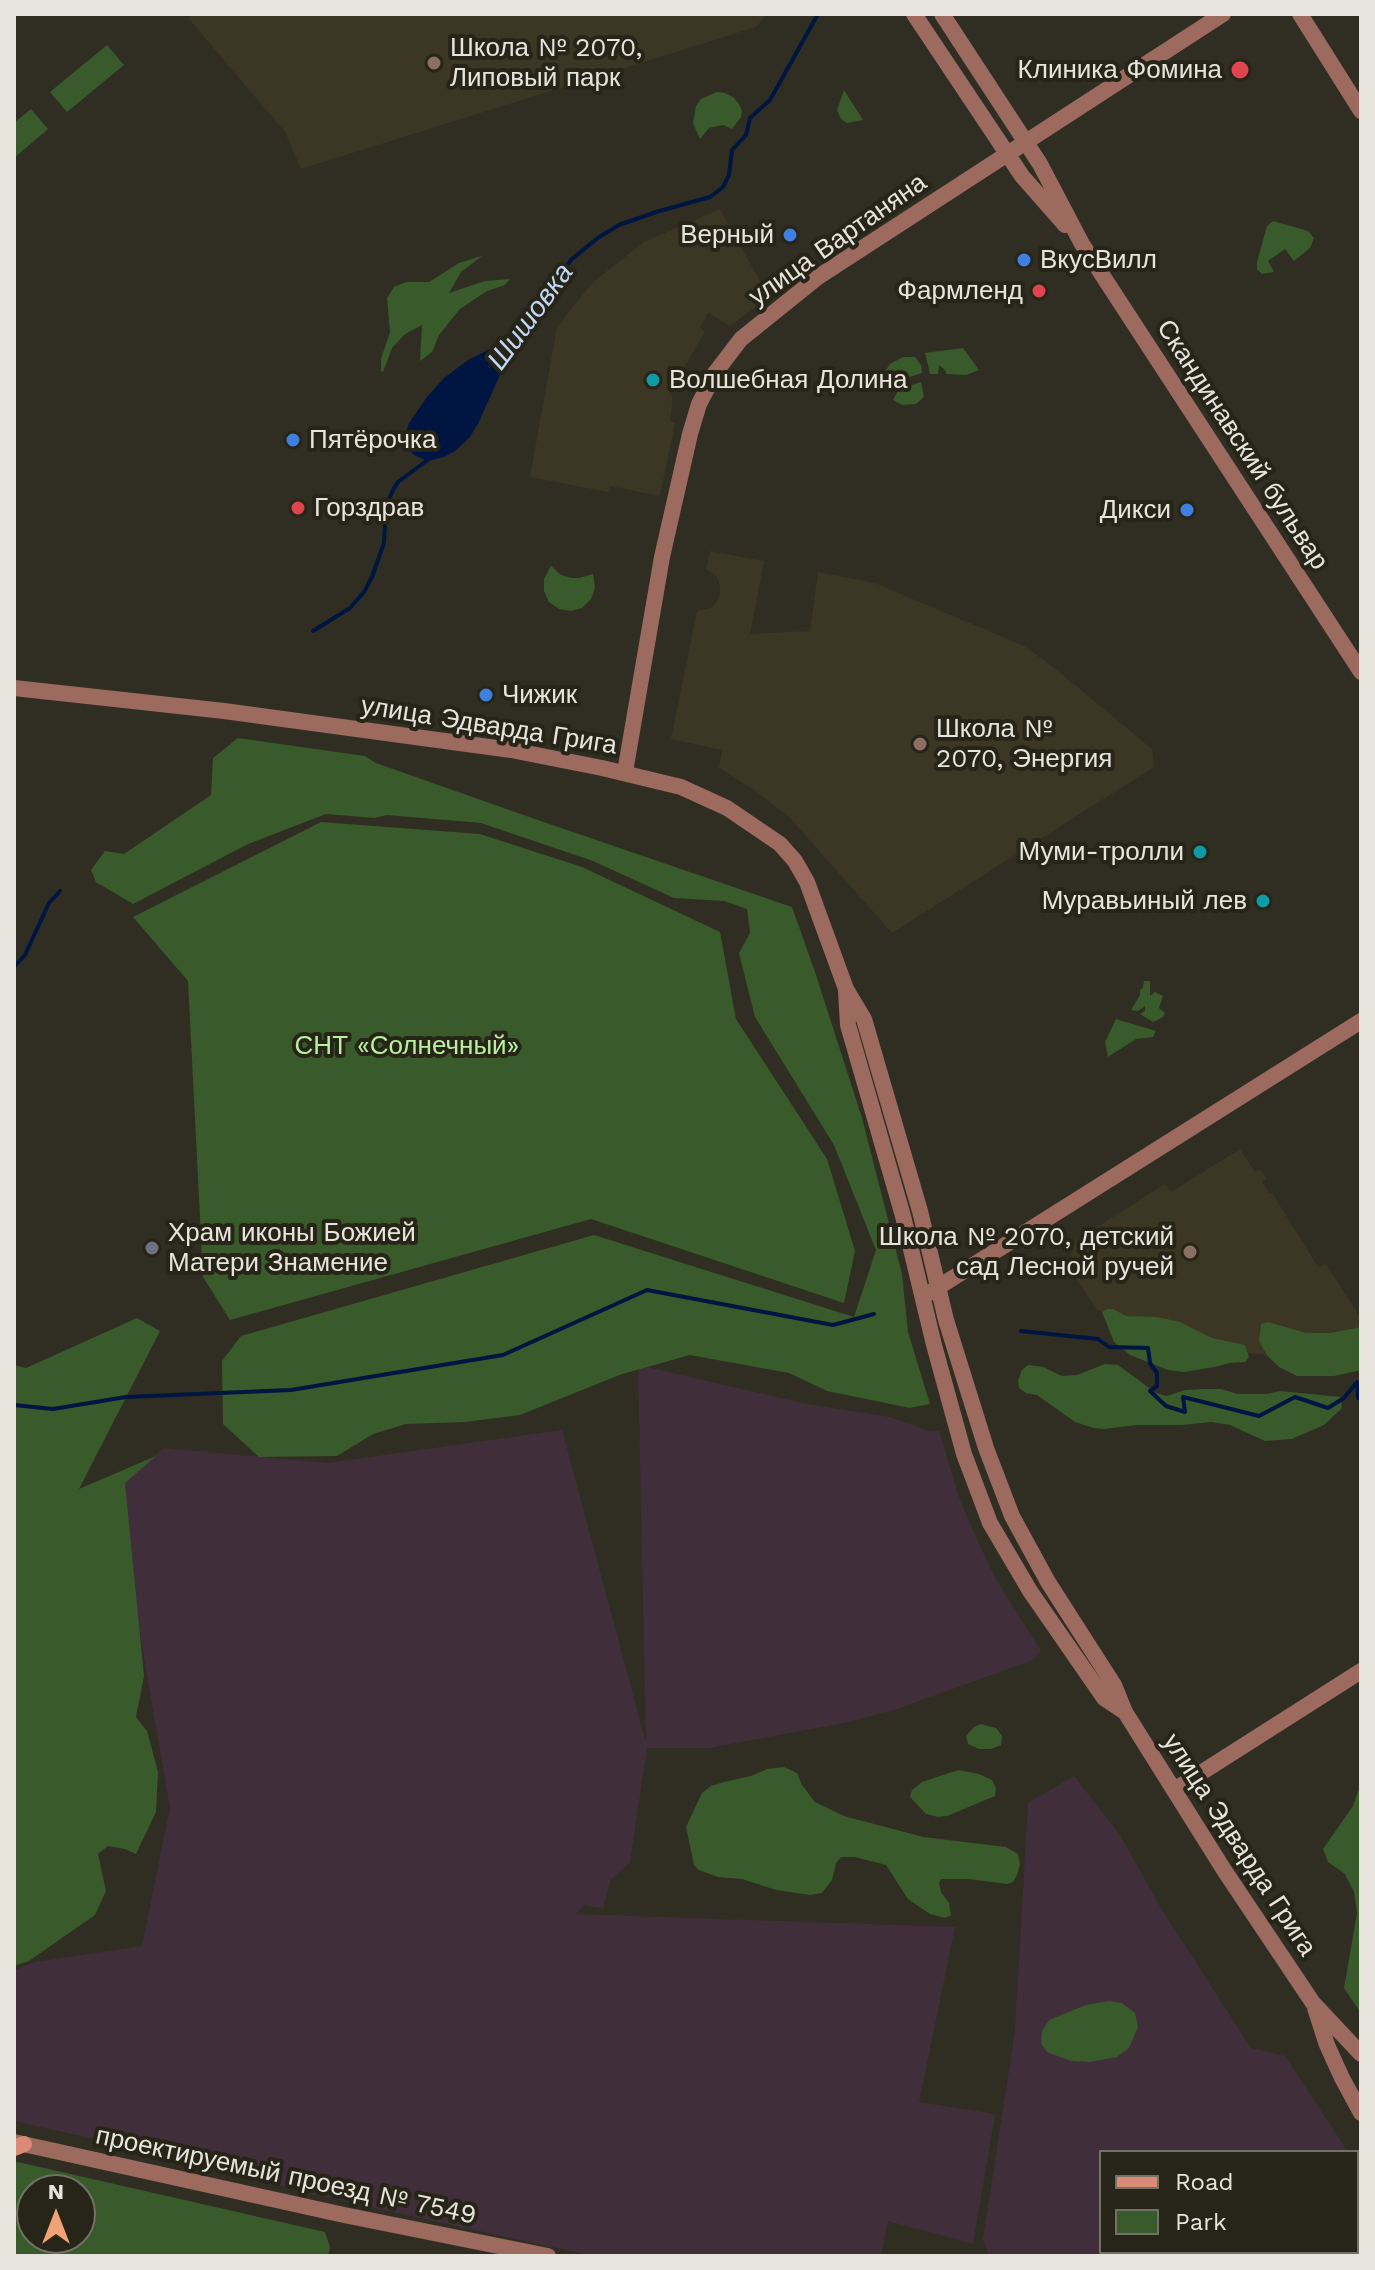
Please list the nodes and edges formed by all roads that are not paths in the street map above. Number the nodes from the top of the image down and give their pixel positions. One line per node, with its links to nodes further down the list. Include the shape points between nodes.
1 (914, 14): 7 (street, Скандинавский бульвар)
2 (942, 14): 6 (street, Скандинавский бульвар)
3 (1223, 14): 6 (street, улица Вартаняна)
4 (1300, 14): 5 (street)
5 (1361, 111)
6 (1026, 142): 7 (street, улица Вартаняна); 8 (street, Скандинавский бульвар)
7 (1007, 154): 8 (street, Скандинавский бульвар); 11 (street, улица Вартаняна, via 818,277 741,339 715,373 690,434 665,543)
8 (1082, 244): 9 (street, Скандинавский бульвар)
9 (1361, 672)
10 (14, 688): 11 (street, улица Эдварда Грига, via 496,748)
11 (625, 772): 12 (street, улица Эдварда Грига, via 681,787 727,808 780,844 807,882)
12 (846, 989): 14 (street, улица Эдварда Грига, via 864,1019); 15 (street, улица Эдварда Грига, via 848,1025)
13 (1361, 1021): 14 (street)
14 (939, 1288): 15 (street); 17 (street, улица Эдварда Грига, via 986,1448 1012,1516)
15 (922, 1297): 17 (street, улица Эдварда Грига, via 964,1454 990,1523 1104,1698)
16 (1361, 1671): 18 (street)
17 (1125, 1712): 18 (street, улица Эдварда Грига)
18 (1174, 1790): 19 (street, улица Эдварда Грига)
19 (1313, 2003): 20 (street, улица Эдварда Грига); 21 (street, улица Эдварда Грига)
20 (1361, 2054)
21 (1361, 2113)
22 (17, 2145): 23 (street, проектируемый проезд № 7549)
23 (548, 2256)

